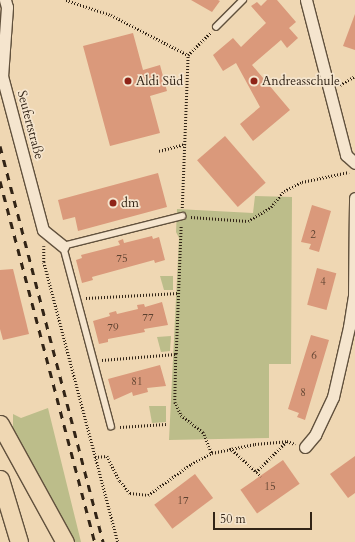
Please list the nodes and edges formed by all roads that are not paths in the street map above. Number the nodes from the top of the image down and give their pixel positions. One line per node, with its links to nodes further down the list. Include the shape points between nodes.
1 (5, 0): 8 (street, Seufertstraße, via 7,7 2,76 43,230)
2 (242, 0): 4 (lane)
3 (306, 0): 5 (street, via 346,155)
4 (216, 27)
5 (353, 166)
6 (355, 198): 11 (street, via 354,297 349,327 333,397 315,435)
7 (182, 216): 8 (lane)
8 (63, 246): 10 (lane)
9 (0, 424): 14 (main road)
10 (112, 428)
11 (305, 447)
12 (0, 479): 13 (main road)
13 (19, 542)
14 (65, 542)

